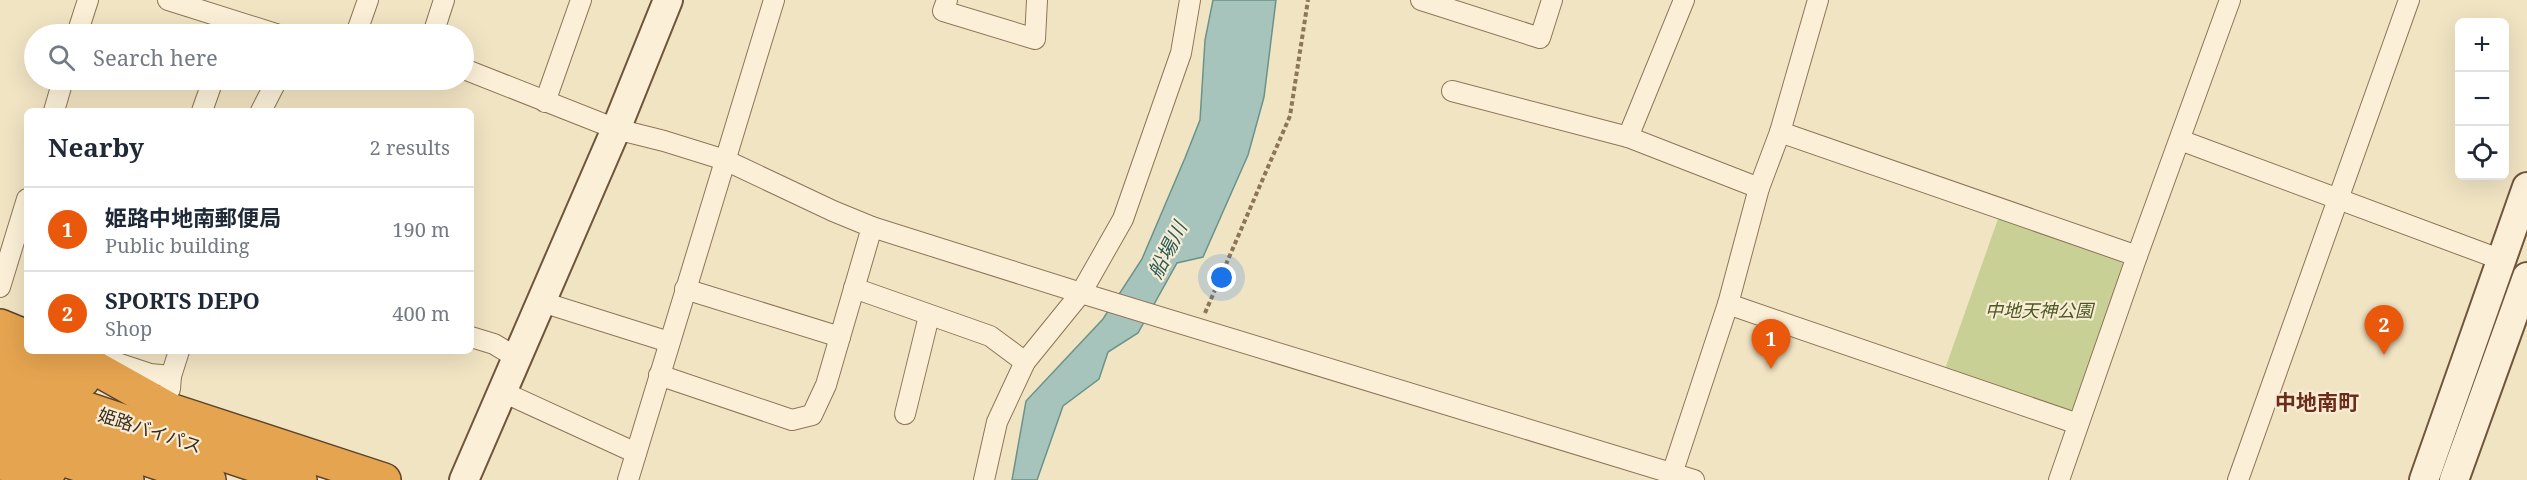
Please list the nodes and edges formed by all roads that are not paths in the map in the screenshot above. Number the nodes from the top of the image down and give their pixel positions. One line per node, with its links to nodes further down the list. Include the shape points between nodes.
1 (88, 0): 17 (street)
2 (168, 0): 18 (street)
3 (368, 0): 19 (street)
4 (444, 0): 20 (street)
5 (581, 0): 26 (street)
6 (669, 0): 30 (street)
7 (774, 0): 34 (street)
8 (947, 0): 9 (street, via 943,11 1035,39)
9 (1037, 0)
10 (1190, 0): 46 (street, via 1181,53 1123,219)
11 (1421, 0): 12 (street, via 1540,38)
12 (1552, 0)
13 (1684, 0): 32 (street)
14 (1818, 0): 31 (street)
15 (2230, 0): 33 (street)
16 (2409, 0): 37 (street)
17 (80, 24)
18 (220, 24)
19 (360, 24)
20 (436, 24)
21 (474, 73): 26 (street)
22 (60, 90): 27 (street)
23 (209, 90): 28 (street)
24 (272, 90): 29 (street)
25 (1452, 91): 32 (street)
26 (545, 102): 30 (street)
27 (55, 108)
28 (203, 108)
29 (263, 108)
30 (616, 129): 34 (street); 47 (street)
31 (1780, 132): 35 (street); 40 (street)
32 (1628, 137): 35 (street)
33 (2180, 140): 37 (street); 40 (street)
34 (725, 160): 39 (street); 45 (street)
35 (1759, 188): 48 (street)
36 (2527, 188): 41 (street)
37 (2338, 199): 41 (street); 82 (street)
38 (24, 209): 43 (street)
39 (872, 227): 44 (street); 46 (street)
40 (2137, 256): 68 (street)
41 (2502, 260): 83 (street)
42 (2527, 277): 84 (street)
43 (0, 287)
44 (854, 288): 49 (street); 52 (street)
45 (686, 290): 52 (street); 54 (street)
46 (1081, 293): 60 (street); 72 (street)
47 (542, 302): 54 (street); 59 (street)
48 (1728, 304): 68 (street); 72 (street)
49 (929, 316): 60 (street, via 990,336); 67 (street)
50 (0, 326): 51 (highway)
51 (24, 334)
52 (840, 337): 61 (street, via 826,385 812,415 792,420)
53 (474, 338): 59 (street)
54 (669, 342): 61 (street)
55 (0, 351): 66 (highway)
56 (67, 354): 66 (highway)
57 (91, 354): 62 (street, via 150,374)
58 (178, 354): 62 (street)
59 (517, 358): 64 (street)
60 (1025, 362): 79 (street, via 997,422)
61 (659, 375): 70 (street)
62 (171, 376): 66 (street)
63 (0, 380): 75 (highway, 姫路バイパス)
64 (502, 392): 70 (street); 77 (street)
65 (0, 410): 74 (highway, 姫路バイパス)
66 (170, 410): 76 (highway)
67 (905, 414)
68 (2078, 424): 81 (street)
69 (0, 439): 73 (highway)
70 (636, 453): 78 (street)
71 (0, 464): 73 (highway)
72 (1672, 476): 80 (street)
73 (127, 480)
74 (209, 480)
75 (300, 480)
76 (384, 480)
77 (464, 480)
78 (628, 480)
79 (984, 480)
80 (1694, 480)
81 (2059, 480)
82 (2238, 480)
83 (2424, 480)
84 (2454, 480)

